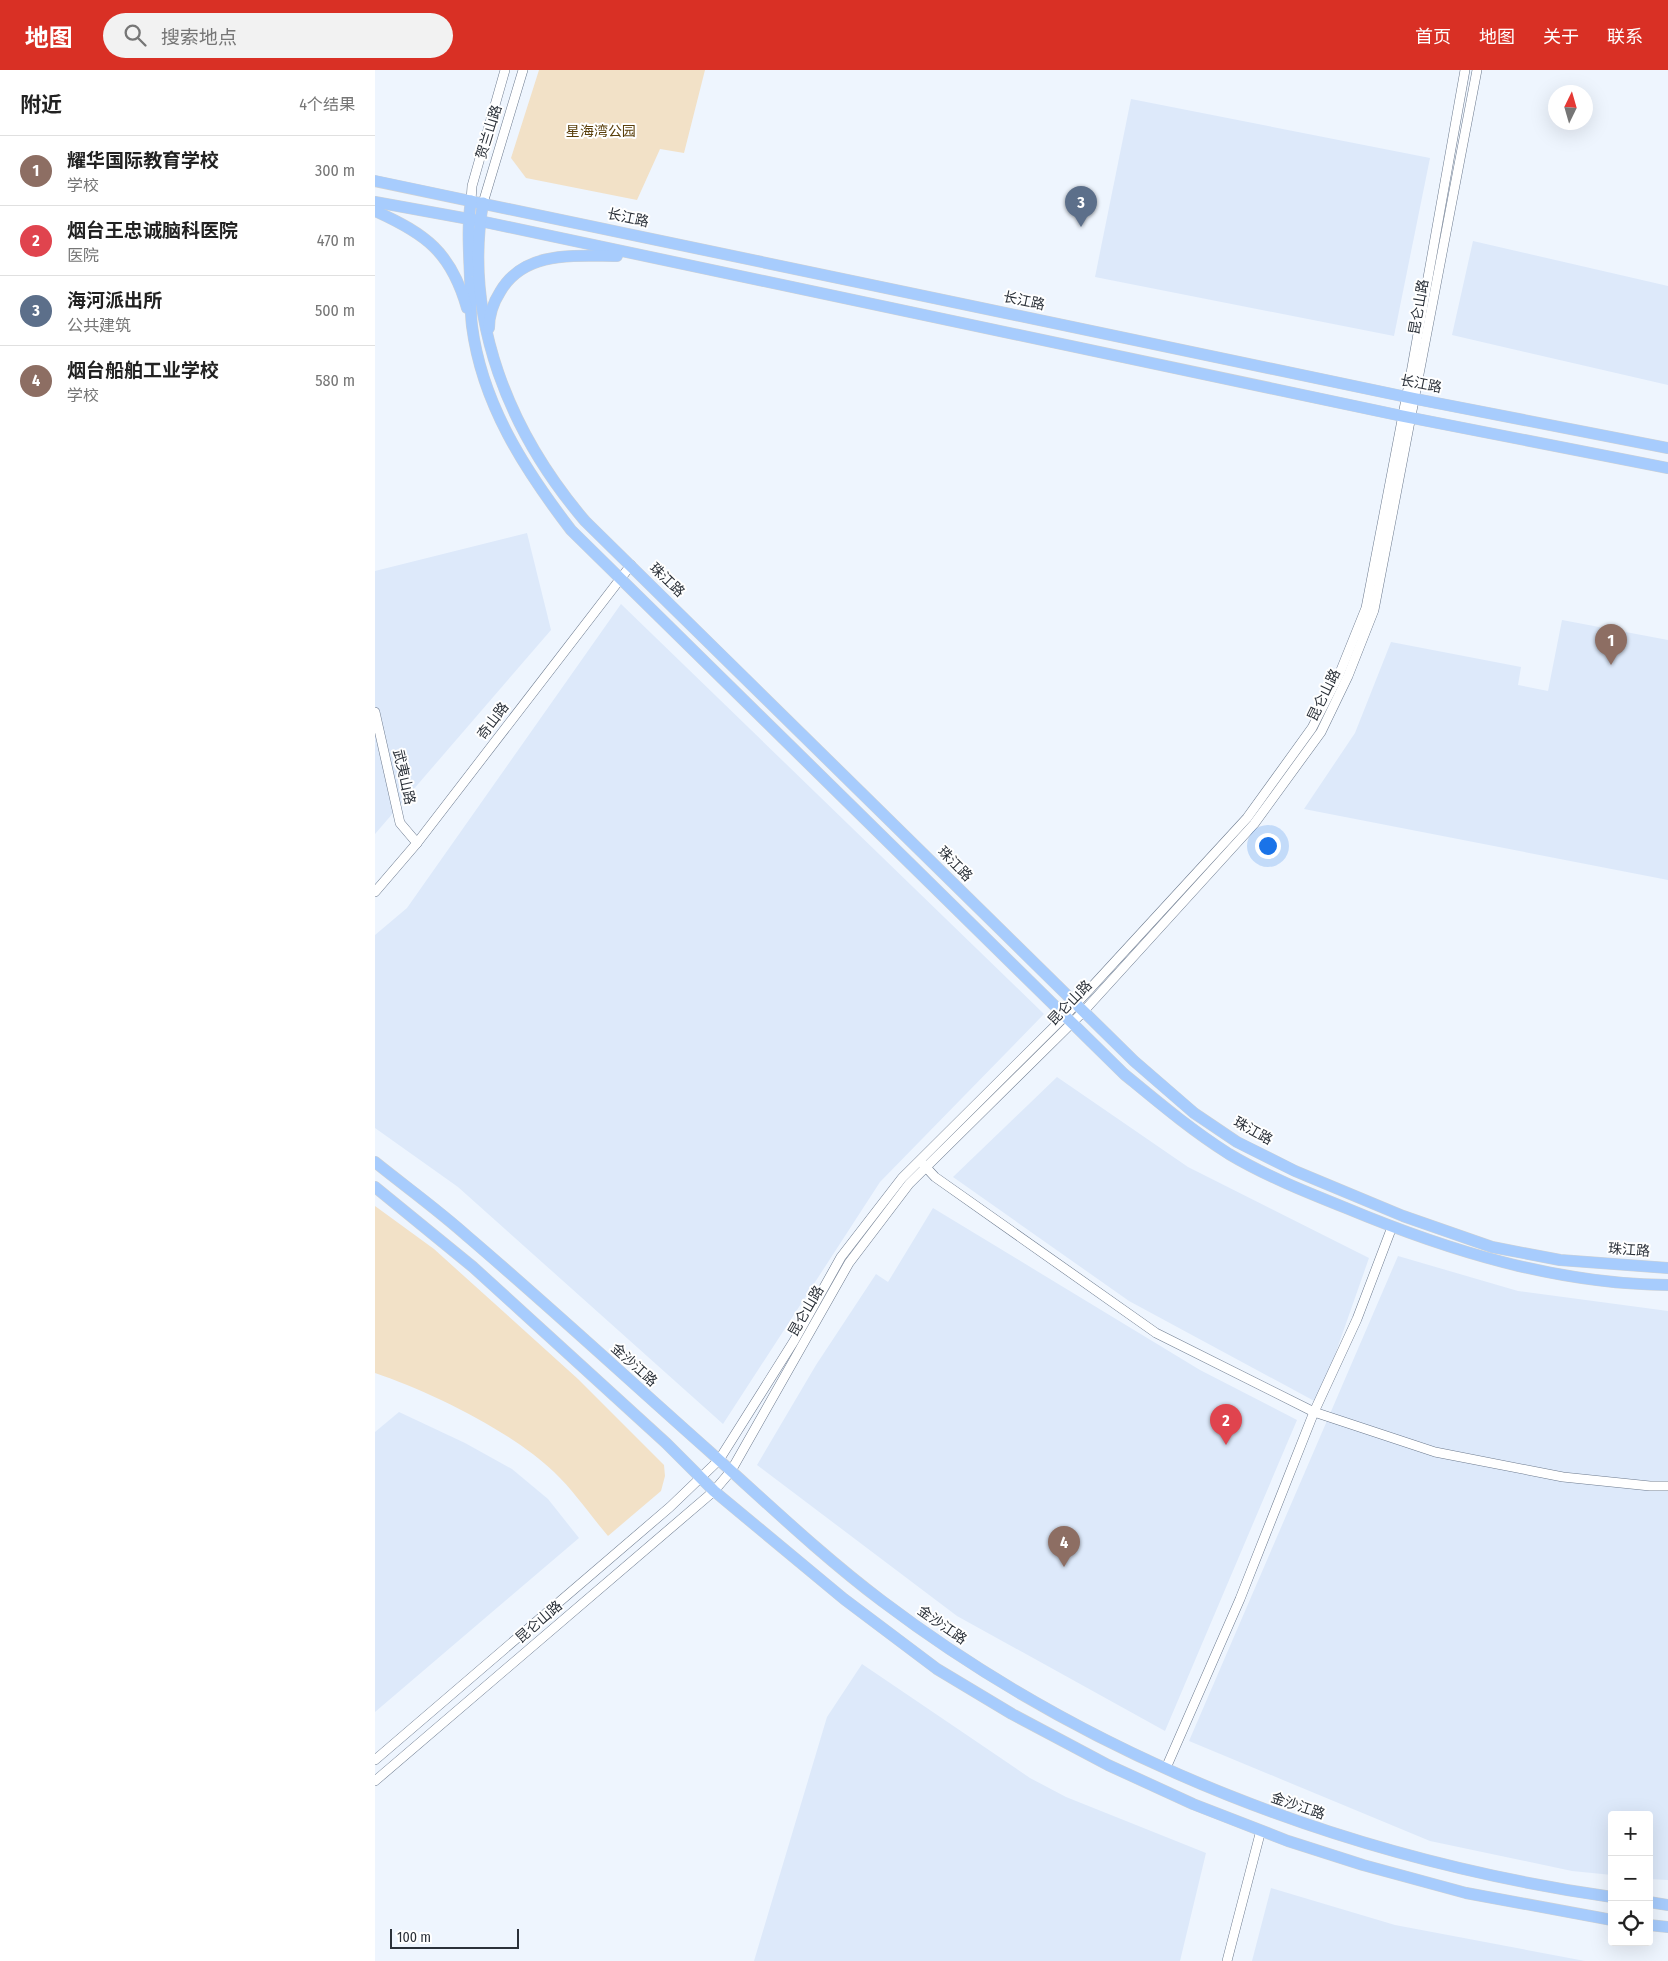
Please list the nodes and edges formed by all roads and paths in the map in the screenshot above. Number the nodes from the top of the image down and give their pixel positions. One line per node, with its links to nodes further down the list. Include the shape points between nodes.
1 (505, 70): 6 (street, 贺兰山路, via 472,186)
2 (523, 70): 8 (street, 贺兰山路)
3 (1465, 70): 15 (street, 昆仑山路)
4 (1477, 70): 15 (street, 昆仑山路)
5 (375, 181): 6 (main road, 长江路)
6 (471, 201): 8 (main road, 长江路); 10 (main road)
7 (375, 202): 10 (main road)
8 (483, 203): 11 (main road, 珠江路); 15 (main road, 长江路)
9 (375, 211): 13 (main road, via 417,231 444,255 462,291)
10 (468, 220): 11 (main road); 13 (main road)
11 (480, 222): 12 (main road); 14 (main road, 珠江路, via 478,262)
12 (636, 255): 14 (main road, via 563,257 521,268 506,280 496,299 490,314); 16 (main road)
13 (472, 326): 20 (main road, via 481,372 514,447 571,530)
14 (489, 340): 19 (main road, 珠江路, via 510,407 532,449 585,521)
15 (1411, 398): 16 (street, 昆仑山路); 17 (main road, 长江路)
16 (1407, 417): 18 (main road); 24 (street, 昆仑山路, via 1366,608 1339,675 1312,728 1247,818)
17 (1668, 448)
18 (1668, 468)
19 (631, 565): 20 (street, 奇山路); 24 (main road, 珠江路)
20 (621, 577): 22 (street, 奇山路); 25 (main road)
21 (375, 712): 22 (street, 武夷山路, via 400,823)
22 (417, 844): 23 (street, 奇山路)
23 (375, 892)
24 (1079, 1008): 25 (street, 昆仑山路); 30 (main road, 珠江路, via 1194,1113 1237,1142 1295,1171 1403,1216 1492,1247 1560,1260)
25 (1067, 1020): 26 (street, 昆仑山路); 29 (main road, via 1123,1074 1186,1126 1288,1184); 34 (street, 昆仑山路, via 903,1192 849,1263)
26 (919, 1161): 32 (street, via 935,1178 1155,1333); 33 (street, 昆仑山路, via 902,1178 841,1258 794,1341)
27 (375, 1162): 33 (main road, 金沙江路, via 465,1234)
28 (375, 1187): 35 (main road, via 473,1267)
29 (1392, 1227): 31 (main road, via 1488,1260 1609,1282); 32 (street, via 1357,1318)
30 (1668, 1268)
31 (1668, 1285)
32 (1314, 1412): 36 (street, via 1435,1452 1563,1477); 39 (street, via 1240,1599)
33 (719, 1460): 34 (main road, 金沙江路); 35 (street, 昆仑山路)
34 (731, 1471): 37 (street, 昆仑山路); 39 (main road, 金沙江路, via 872,1593 945,1647 1022,1695)
35 (702, 1478): 37 (main road); 38 (street, 昆仑山路)
36 (1668, 1486)
37 (714, 1491): 40 (street, 昆仑山路); 41 (main road, via 844,1599 937,1669 1012,1714 1108,1765 1193,1804)
38 (375, 1760)
39 (1166, 1768): 42 (main road, 金沙江路, via 1273,1813 1355,1841 1516,1881)
40 (375, 1782)
41 (1261, 1830): 45 (main road, via 1363,1865 1466,1893); 48 (street)
42 (1608, 1895)
43 (1653, 1903): 44 (main road)
44 (1668, 1905)
45 (1608, 1919)
46 (1653, 1925): 47 (main road)
47 (1668, 1927)
48 (1227, 1961)

